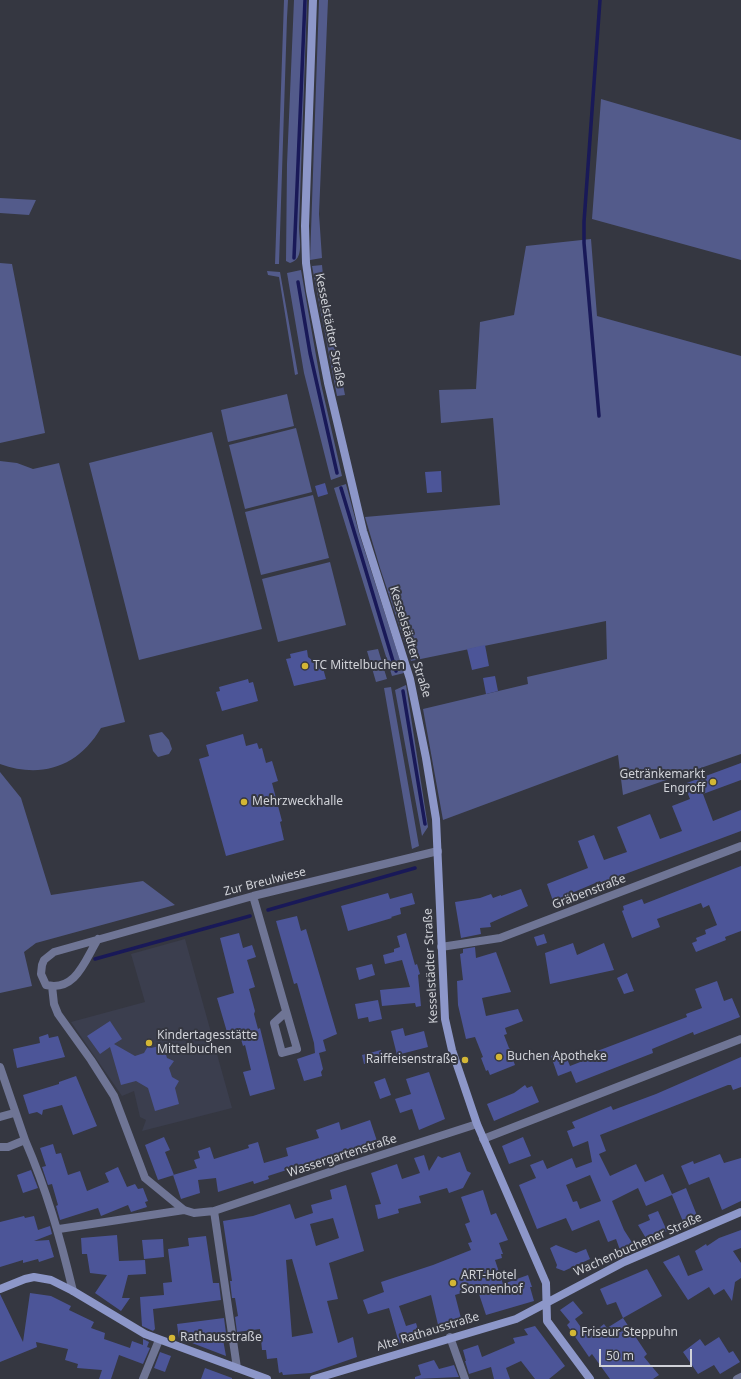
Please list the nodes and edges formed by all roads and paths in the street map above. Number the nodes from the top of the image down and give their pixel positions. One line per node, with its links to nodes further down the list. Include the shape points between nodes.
1 (313, 0): 3 (main road, Kesselstädter Straße, via 305,226 310,291 328,383 363,531 410,679 418,713 436,819)
2 (741, 846): 6 (street, Gräbenstraße, via 500,938)
3 (438, 851): 4 (street, Zur Breulwiese); 6 (main road, Kesselstädter Straße)
4 (253, 896): 5 (street, Zur Breulwiese); 8 (street)
5 (98, 939): 7 (street, via 73,980 64,985); 7 (street, Zur Breulwiese, via 54,952 44,960 41,974 46,985)
6 (441, 947): 13 (main road, Kesselstädter Straße, via 445,1019 452,1050)
7 (52, 986): 17 (street, Wassergartenstraße, via 58,1014 114,1096 145,1178)
8 (286, 1012): 8 (street, via 297,1050 282,1053 274,1023)
9 (741, 1039): 14 (street)
10 (0, 1067): 11 (street)
11 (14, 1113): 12 (street); 15 (street)
12 (0, 1117)
13 (477, 1124): 14 (main road, Kesselstädter Straße); 18 (street, Wassergartenstraße)
14 (483, 1139): 23 (main road, Kesselstädter Straße, via 546,1283)
15 (25, 1140): 16 (street); 20 (street)
16 (0, 1148)
17 (184, 1210): 18 (street, Wassergartenstraße, via 203,1214); 20 (street, Wassergartenstraße)
18 (214, 1211): 26 (street)
19 (741, 1212): 23 (main road, Wachenbuchener Straße, via 624,1262)
20 (58, 1229): 22 (street)
21 (0, 1289): 22 (main road, via 34,1277 51,1280)
22 (73, 1291): 25 (main road, via 127,1325)
23 (546, 1304): 24 (main road, Alte Rathausstraße, via 516,1318); 32 (main road, Kesselstädter Straße, via 547,1321)
24 (450, 1337): 30 (main road, Alte Rathausstraße); 31 (street)
25 (159, 1340): 26 (main road); 28 (street)
26 (237, 1368): 29 (main road)
27 (741, 1377): 33 (street)
28 (143, 1379)
29 (267, 1379)
30 (314, 1379)
31 (465, 1379)
32 (590, 1379)
33 (738, 1379)

